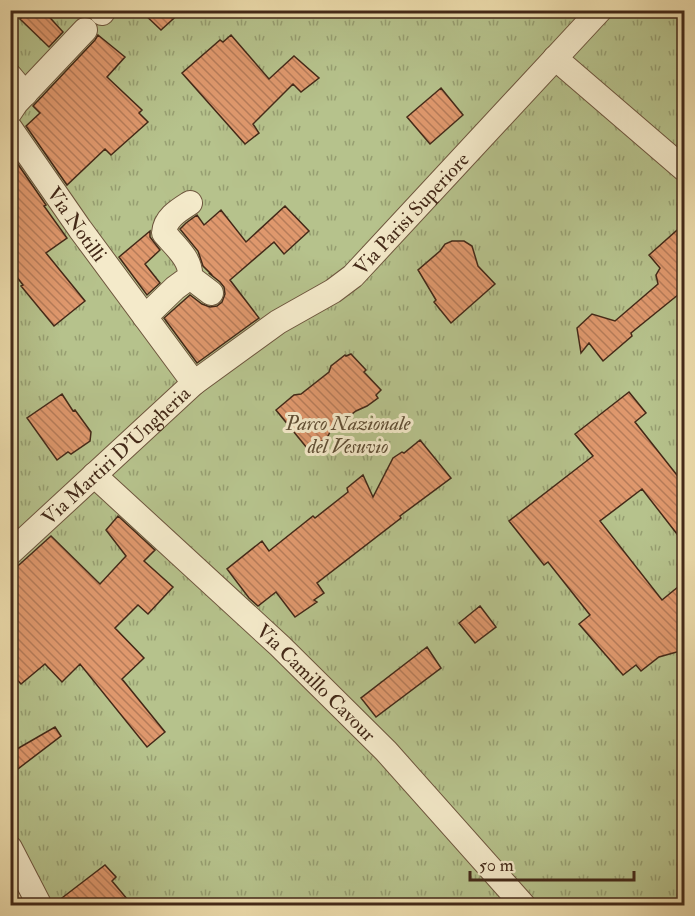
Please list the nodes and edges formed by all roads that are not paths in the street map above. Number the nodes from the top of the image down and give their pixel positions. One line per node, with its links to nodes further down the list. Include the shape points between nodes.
1 (600, 10): 3 (street, Via Parisi Superiore)
2 (85, 30): 4 (street)
3 (555, 58): 6 (street); 11 (street, Via Parisi Superiore, via 353,276 278,322)
4 (15, 94)
5 (10, 128): 10 (street, Via Notilli)
6 (684, 169)
7 (190, 202): 8 (street, via 176,212 164,233 187,260)
8 (190, 277): 9 (street); 10 (street)
9 (211, 293)
10 (145, 317): 11 (street, Via Notilli)
11 (194, 383): 12 (street, Via Martiri D'Ungheria)
12 (94, 475): 13 (street, Via Martiri D'Ungheria); 16 (street, Via Camillo Cavour, via 280,646 386,751)
13 (10, 553)
14 (10, 848): 15 (street)
15 (40, 906)
16 (524, 906)

